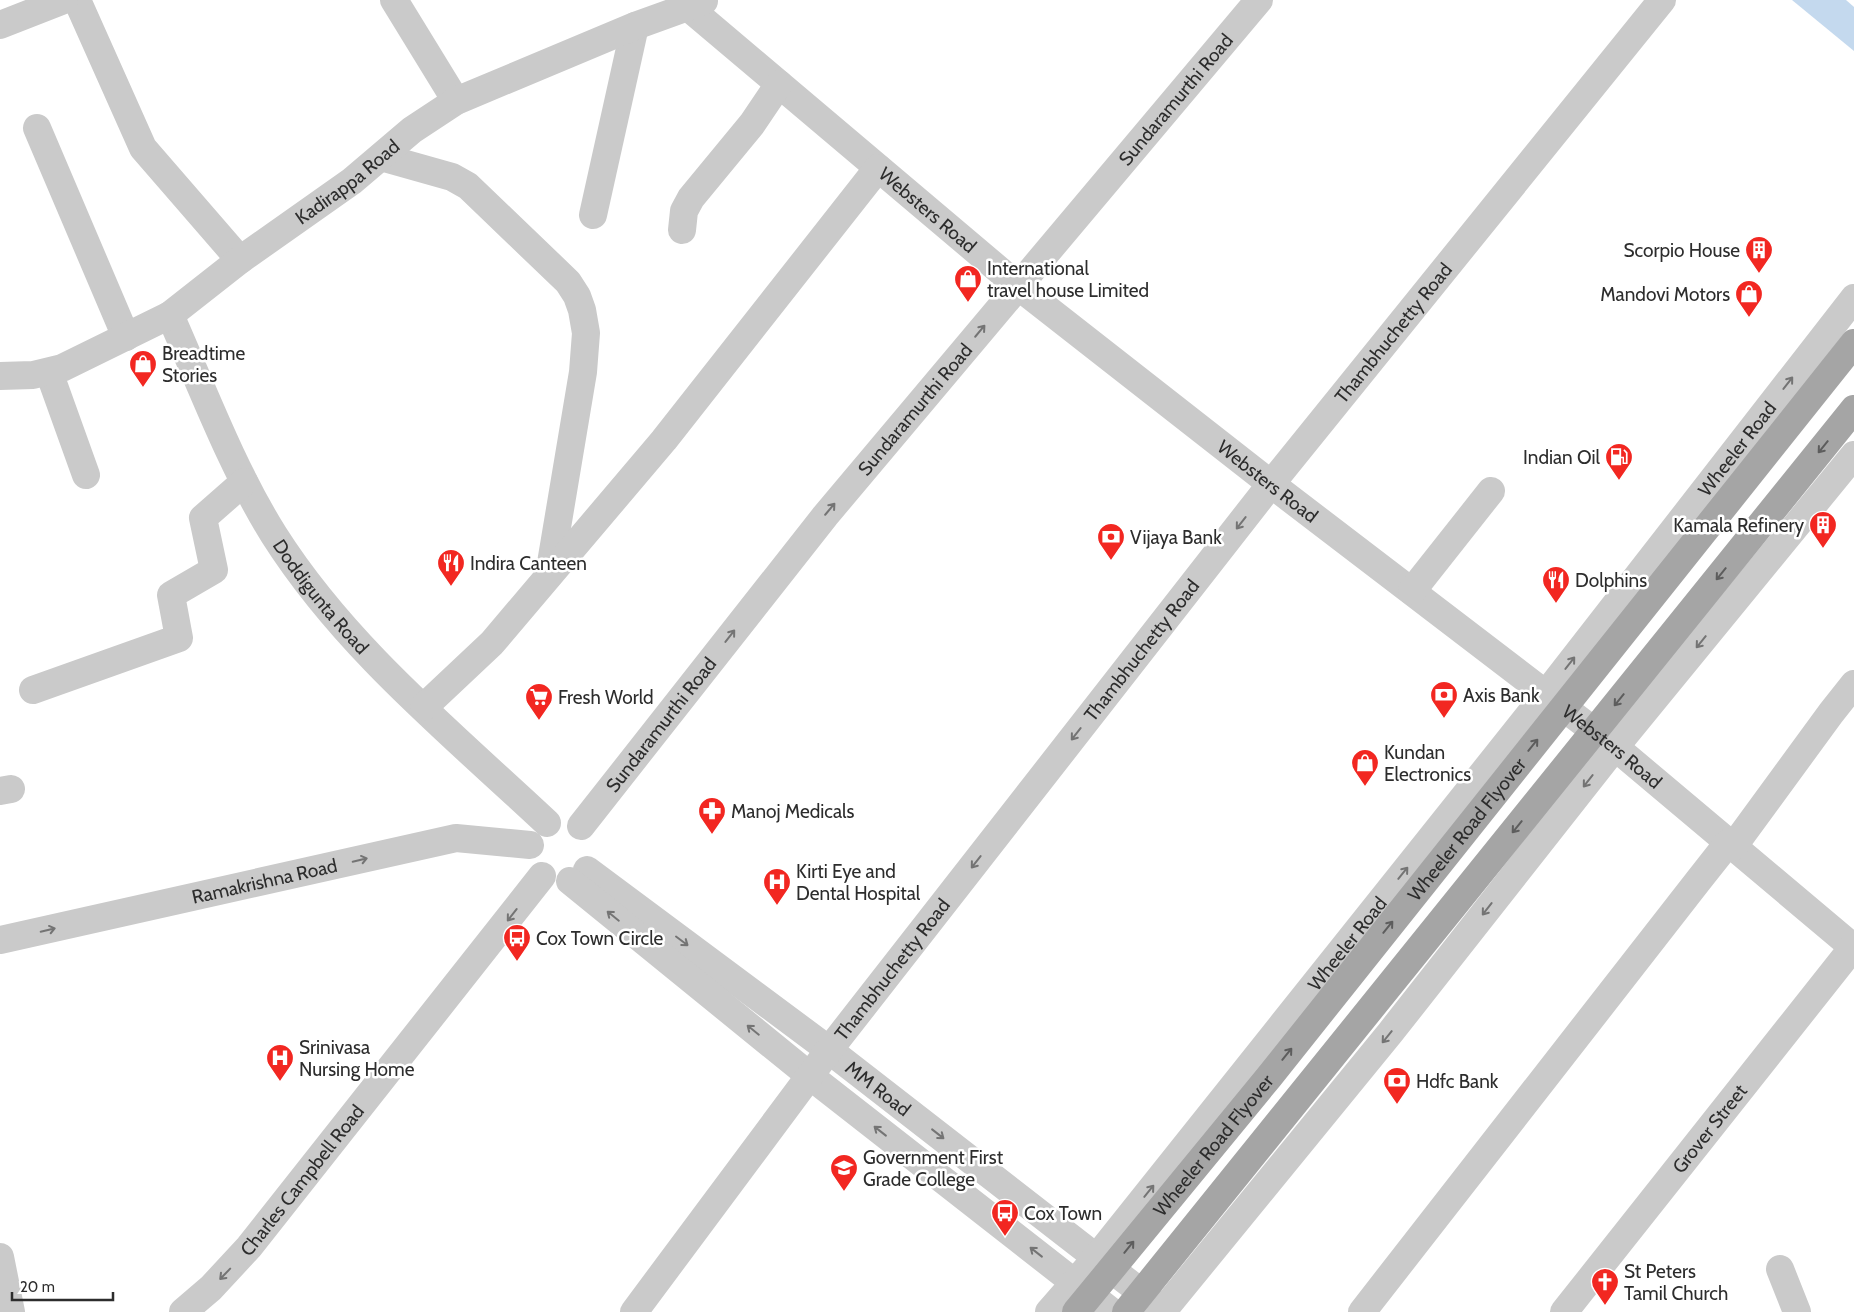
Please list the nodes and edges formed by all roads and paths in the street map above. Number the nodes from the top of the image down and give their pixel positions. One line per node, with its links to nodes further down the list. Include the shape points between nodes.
1 (64, 0): 7 (street)
2 (77, 0): 17 (street, via 143,148)
3 (394, 0): 11 (street)
4 (1259, 0): 18 (street, Sundaramurthi Road)
5 (1662, 0): 29 (street, Thambhuchetty Road)
6 (697, 4): 9 (street, Kadirappa Road); 10 (street, Websters Road)
7 (35, 5): 8 (street)
8 (0, 25)
9 (635, 26): 11 (street, Kadirappa Road); 15 (street)
10 (779, 84): 14 (street, Websters Road); 16 (street, via 752,124 691,198 684,211)
11 (456, 101): 13 (street, Kadirappa Road, via 412,130)
12 (37, 128): 21 (street)
13 (381, 158): 17 (street, Kadirappa Road); 31 (street, via 452,177 468,186 568,282 577,296 586,333 583,372)
14 (878, 168): 18 (street, Websters Road); 31 (street, via 664,440)
15 (593, 215)
16 (682, 230)
17 (240, 260): 20 (street, Kadirappa Road)
18 (1018, 286): 29 (street, Websters Road); 39 (street, Sundaramurthi Road, one-way to 18, via 825,516)
19 (1854, 298): 35 (street, Wheeler Road, one-way to 19)
20 (170, 316): 21 (street, Kadirappa Road); 28 (street, Doddigunta Road)
21 (126, 337): 23 (street, Kadirappa Road)
22 (1854, 343): 57 (main road, Wheeler Road Flyover, one-way to 22, bridge, via 1275,1070)
23 (49, 372): 24 (street, Kadirappa Road); 27 (street)
24 (0, 376)
25 (1854, 409): 59 (main road, Wheeler Road Flyover, one-way to 59, bridge)
26 (1854, 455): 37 (street, one-way to 37)
27 (86, 475)
28 (244, 482): 34 (street, via 203,518 214,570 171,595 179,638); 36 (street, Doddigunta Road, via 308,583 364,649)
29 (1271, 484): 32 (street, Websters Road); 46 (street, Thambhuchetty Road, one-way to 46)
30 (1491, 491): 32 (street)
31 (549, 575): 36 (street, via 492,642)
32 (1412, 591): 35 (street, Websters Road)
33 (1854, 684): 41 (street)
34 (32, 690)
35 (1546, 694): 37 (street, Websters Road); 49 (street, Wheeler Road, one-way to 35)
36 (424, 708): 38 (street, Doddigunta Road)
37 (1615, 747): 41 (street, Websters Road); 52 (street, one-way to 52, via 1396,1025)
38 (548, 823): 39 (street, via 565,820); 40 (street, via 539,828)
39 (581, 826): 43 (street, via 588,833 593,851 592,861)
40 (530, 845): 42 (street, via 531,862); 44 (street, Ramakrishna Road, one-way to 40, via 456,838)
41 (1733, 847): 45 (street, Websters Road); 60 (street, via 1728,843)
42 (542, 876): 43 (street, via 560,883); 54 (street, Charles Campbell Road, one-way to 54, via 249,1247)
43 (578, 876): 46 (street, MM Road, one-way to 46); 47 (street, MM Road, one-way to 43)
44 (0, 940)
45 (1854, 947): 61 (street, Grover Street)
46 (829, 1050): 47 (street, Thambhuchetty Road); 49 (street, MM Road, one-way to 49)
47 (810, 1076): 51 (street, MM Road, one-way to 47); 55 (street, Thambhuchetty Road)
48 (0, 1257): 53 (street)
49 (1097, 1257): 51 (street, Wheeler Road); 52 (street, MM Road)
50 (1780, 1269): 62 (street)
51 (1074, 1282): 56 (street, Wheeler Road); 58 (street, MM Road)
52 (1164, 1311)
53 (11, 1312)
54 (183, 1312)
55 (634, 1312)
56 (1049, 1312)
57 (1076, 1312)
58 (1112, 1312)
59 (1126, 1312)
60 (1362, 1312)
61 (1564, 1312)
62 (1797, 1312)

